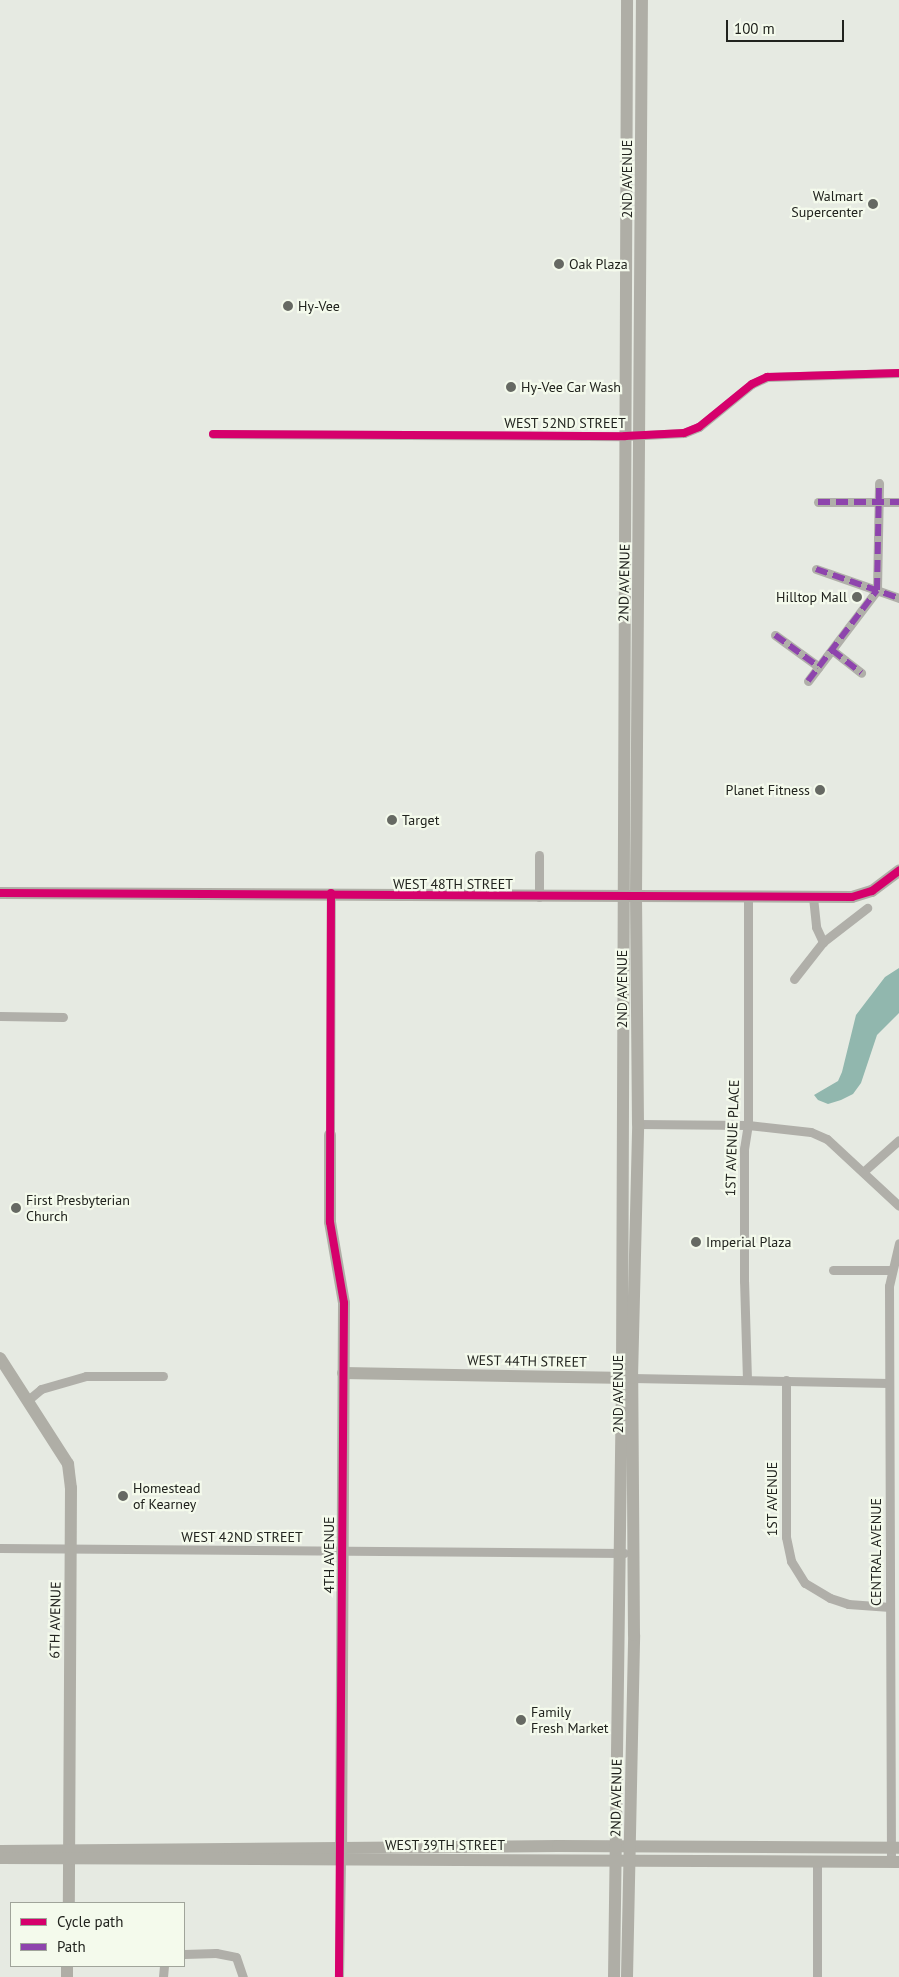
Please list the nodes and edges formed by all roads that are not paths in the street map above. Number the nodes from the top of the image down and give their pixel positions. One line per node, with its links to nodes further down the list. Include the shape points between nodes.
1 (627, 0): 5 (main road, 2ND AVENUE)
2 (642, 0): 6 (main road, 2ND AVENUE)
3 (899, 373): 6 (street, WEST 52ND STREET, via 768,377 731,397 699,427 684,433)
4 (213, 434): 5 (street, WEST 52ND STREET)
5 (625, 436): 6 (street, WEST 52ND STREET); 24 (main road, 2ND AVENUE)
6 (640, 436): 24 (main road, 2ND AVENUE)
7 (879, 483): 9 (street)
8 (818, 502): 9 (street)
9 (878, 502): 10 (street); 12 (street)
10 (899, 502)
11 (816, 569): 12 (street)
12 (877, 590): 13 (street); 15 (street)
13 (899, 598)
14 (775, 635): 16 (street)
15 (832, 650): 16 (street); 17 (street)
16 (818, 667): 18 (street)
17 (861, 673)
18 (808, 681)
19 (540, 855): 23 (street)
20 (899, 871): 25 (main road, WEST 48TH STREET, via 872,890 852,897)
21 (0, 893): 22 (main road, WEST 48TH STREET)
22 (331, 893): 23 (main road, WEST 48TH STREET, via 351,896); 34 (street)
23 (539, 897): 24 (main road, WEST 48TH STREET)
24 (630, 897): 26 (main road, WEST 48TH STREET); 32 (main road, 2ND AVENUE); 44 (main road, 2ND AVENUE)
25 (813, 897): 26 (main road, WEST 48TH STREET); 28 (street, via 816,927)
26 (748, 898): 33 (street, 1ST AVENUE PLACE)
27 (867, 908): 28 (street)
28 (823, 942): 29 (street)
29 (794, 979)
30 (0, 1016): 31 (street)
31 (63, 1017)
32 (638, 1124): 33 (street); 44 (main road, 2ND AVENUE)
33 (748, 1125): 36 (street, via 811,1132 827,1138); 45 (street, 1ST AVENUE PLACE, via 744,1205)
34 (330, 1135): 42 (main road, 4TH AVENUE, via 330,1222 344,1302)
35 (899, 1140): 36 (street)
36 (863, 1172): 37 (street)
37 (899, 1206)
38 (899, 1244): 40 (street, CENTRAL AVENUE)
39 (834, 1270): 40 (street)
40 (892, 1270): 47 (street, CENTRAL AVENUE)
41 (0, 1358): 48 (main road, 6TH AVENUE)
42 (343, 1373): 44 (main road, WEST 44TH STREET); 51 (main road, 4TH AVENUE)
43 (163, 1376): 48 (street, via 86,1376 40,1389)
44 (627, 1378): 45 (street, WEST 44TH STREET); 52 (main road, 2ND AVENUE); 53 (main road, 2ND AVENUE)
45 (747, 1380): 46 (street, WEST 44TH STREET)
46 (786, 1380): 47 (street, WEST 44TH STREET); 54 (street, 1ST AVENUE, via 786,1537 791,1561 805,1583 830,1598 848,1604)
47 (889, 1383): 54 (street, CENTRAL AVENUE)
48 (28, 1400): 50 (main road, 6TH AVENUE, via 68,1464 72,1488)
49 (0, 1548): 50 (street, WEST 42ND STREET)
50 (71, 1549): 51 (street, WEST 42ND STREET); 60 (main road, 6TH AVENUE)
51 (342, 1551): 52 (street, WEST 42ND STREET); 57 (main road, 4TH AVENUE)
52 (620, 1553): 53 (street, WEST 42ND STREET); 55 (main road, 2ND AVENUE)
53 (635, 1553): 56 (main road, 2ND AVENUE)
54 (890, 1607): 58 (street, CENTRAL AVENUE)
55 (614, 1846): 56 (main road, WEST 39TH STREET); 57 (main road, WEST 39TH STREET); 63 (main road, 2ND AVENUE)
56 (630, 1846): 58 (main road, WEST 39TH STREET); 64 (main road, 2ND AVENUE)
57 (341, 1847): 60 (main road, WEST 39TH STREET); 62 (main road, 4TH AVENUE)
58 (895, 1848): 66 (street, CENTRAL AVENUE)
59 (0, 1851): 60 (main road, WEST 39TH STREET)
60 (71, 1854): 61 (main road, WEST 39TH STREET); 62 (main road, WEST 39TH STREET); 67 (main road, 6TH AVENUE)
61 (0, 1858)
62 (341, 1860): 63 (main road, WEST 39TH STREET); 70 (street, 4TH AVENUE)
63 (614, 1860): 64 (main road, WEST 39TH STREET); 71 (main road, 2ND AVENUE)
64 (629, 1860): 65 (main road, WEST 39TH STREET); 72 (main road, 2ND AVENUE)
65 (817, 1861): 66 (main road, WEST 39TH STREET); 73 (street)
66 (895, 1862)
67 (68, 1902)
68 (185, 1954): 69 (street, via 216,1953 236,1957)
69 (243, 1977)
70 (339, 1977)
71 (614, 1977)
72 (627, 1977)
73 (817, 1977)

